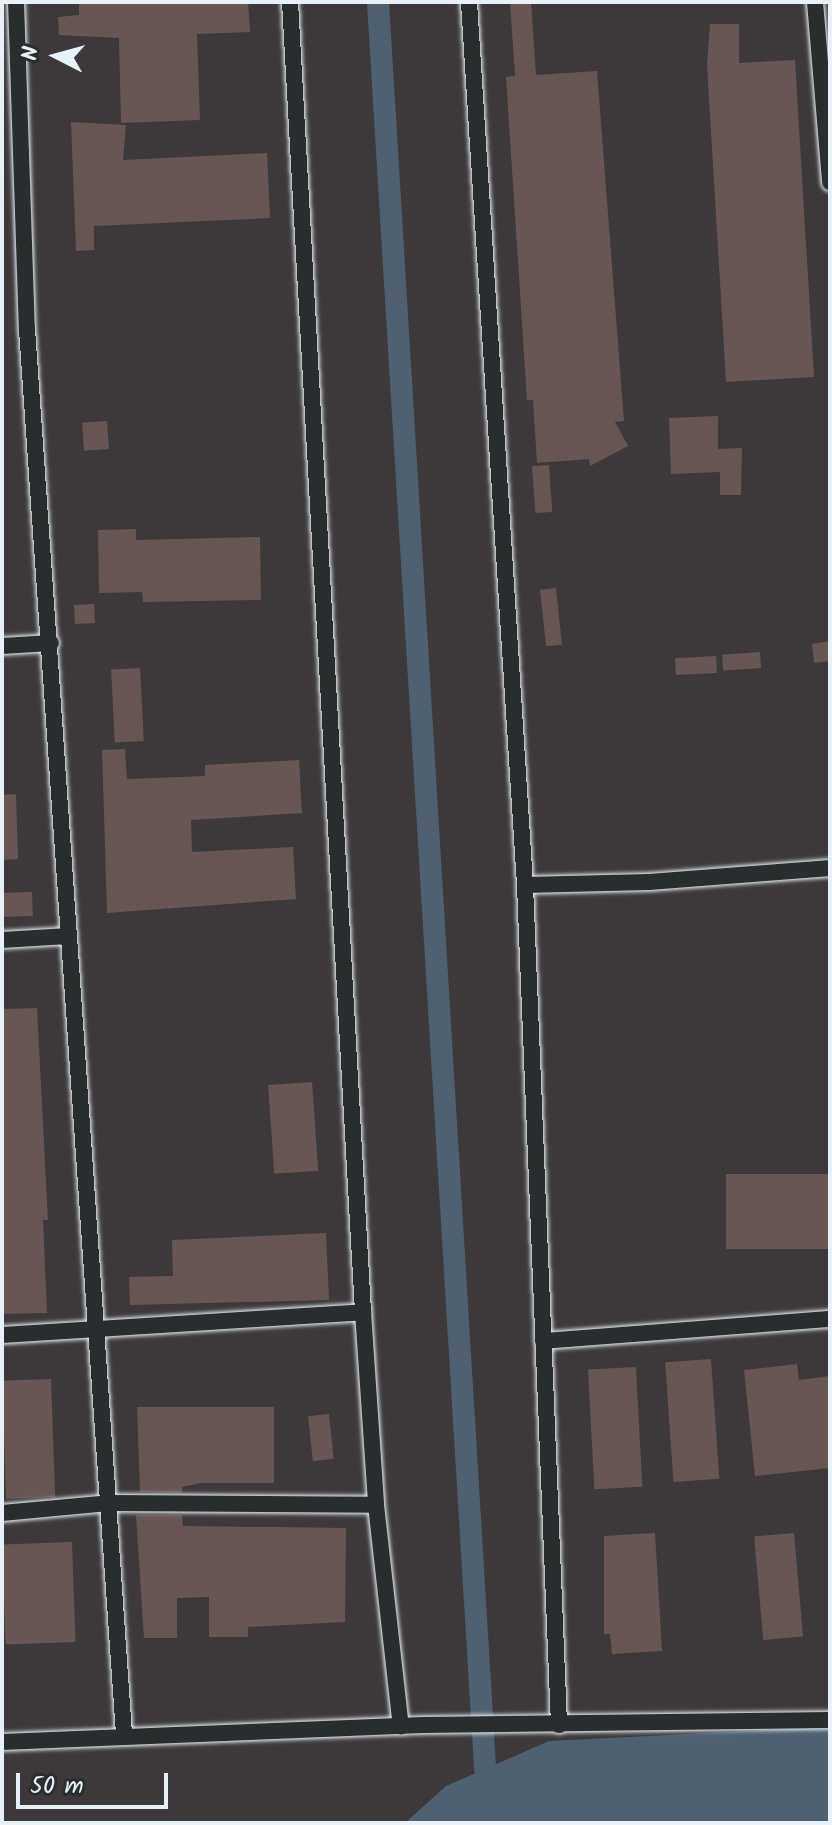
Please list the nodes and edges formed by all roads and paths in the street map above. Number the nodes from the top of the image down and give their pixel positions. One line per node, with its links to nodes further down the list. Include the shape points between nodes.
1 (16, 2): 6 (street, via 27,329)
2 (290, 2): 12 (street)
3 (469, 2): 9 (street)
4 (815, 2): 5 (street)
5 (830, 182)
6 (51, 643): 7 (street); 10 (street)
7 (2, 646)
8 (830, 868): 9 (street)
9 (525, 885): 16 (street)
10 (68, 936): 11 (street); 14 (street)
11 (2, 940)
12 (363, 1312): 14 (street); 18 (street)
13 (830, 1319): 16 (street)
14 (93, 1330): 15 (street); 17 (street)
15 (2, 1335)
16 (543, 1341): 21 (street)
17 (109, 1503): 18 (street); 19 (street); 23 (street)
18 (376, 1505): 22 (street)
19 (2, 1513)
20 (830, 1720): 21 (street)
21 (559, 1725): 22 (street)
22 (401, 1727): 23 (street)
23 (124, 1735): 24 (street)
24 (2, 1742)

